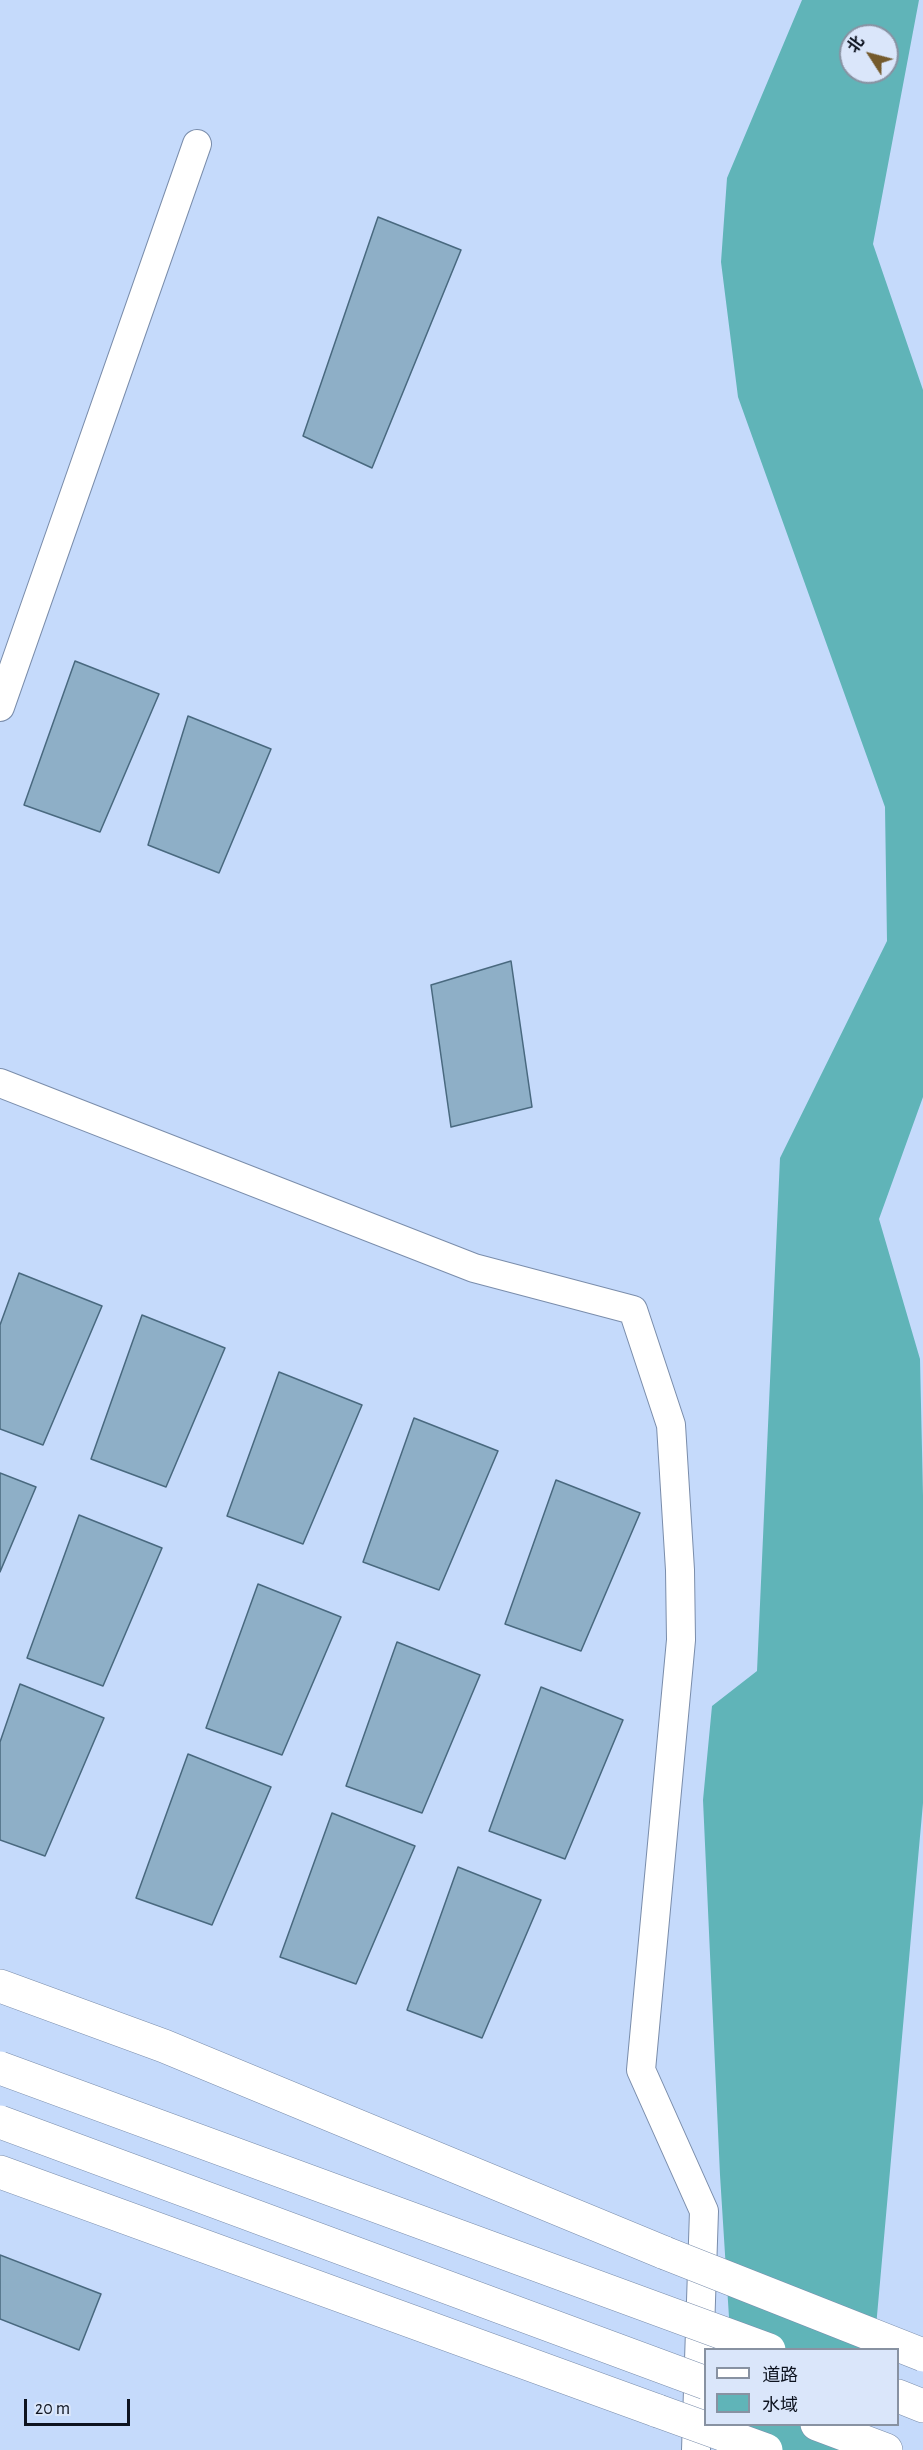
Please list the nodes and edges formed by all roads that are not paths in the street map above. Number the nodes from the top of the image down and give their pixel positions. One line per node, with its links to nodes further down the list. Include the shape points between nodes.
1 (197, 144): 2 (street)
2 (0, 707)
3 (0, 1083): 14 (street, via 474,1268 633,1310 671,1425 681,1640 641,2070 704,2211)
4 (0, 1986): 9 (main road, bridge, via 164,2046)
5 (0, 2068): 8 (main road, bridge)
6 (0, 2122): 10 (main road, bridge)
7 (0, 2172): 15 (main road, bridge)
8 (766, 2348)
9 (923, 2355)
10 (704, 2383)
11 (899, 2398): 12 (main road)
12 (923, 2406)
13 (822, 2426): 16 (main road)
14 (696, 2450)
15 (766, 2450)
16 (886, 2450)

